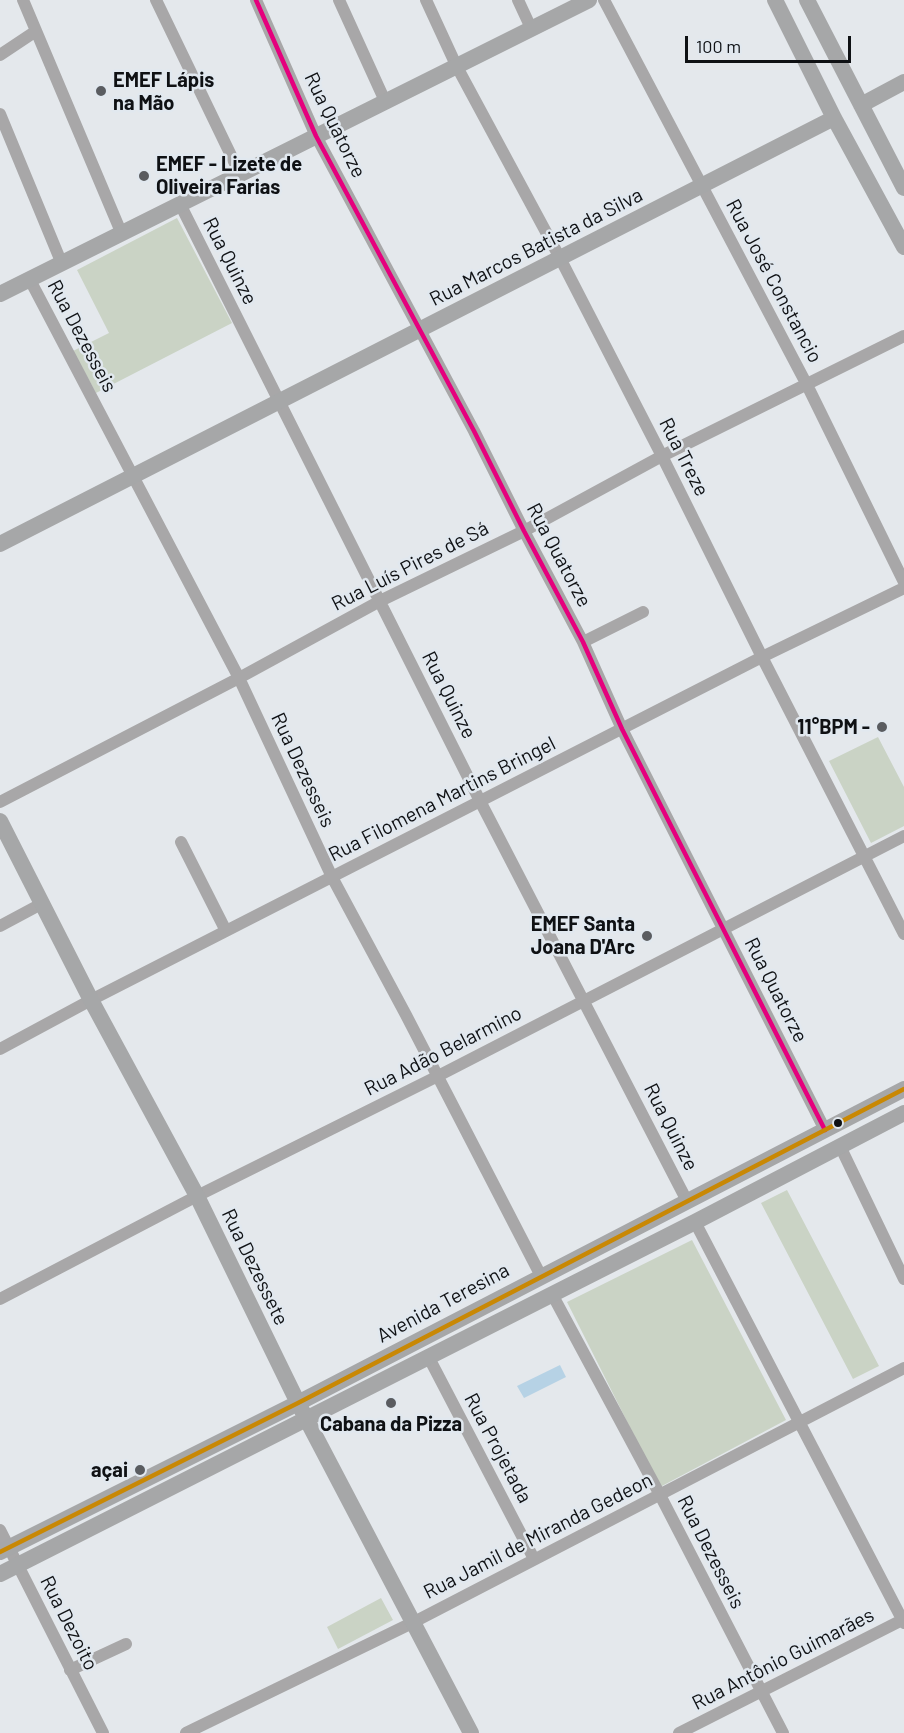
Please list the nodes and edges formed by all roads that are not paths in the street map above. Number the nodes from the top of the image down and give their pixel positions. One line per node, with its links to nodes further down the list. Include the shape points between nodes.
1 (23, 0): 12 (street)
2 (156, 0): 21 (street)
3 (256, 0): 20 (street, Rua Quatorze)
4 (339, 0): 16 (street)
5 (426, 0): 14 (street, Rua Treze)
6 (518, 0): 11 (street)
7 (589, 0): 11 (main road)
8 (604, 0): 22 (street, Rua José Constancio)
9 (775, 0): 19 (main road)
10 (807, 0): 17 (main road)
11 (531, 28): 14 (main road)
12 (36, 31): 13 (street); 25 (street)
13 (0, 55)
14 (456, 66): 16 (main road); 27 (street, Rua Treze)
15 (904, 82): 17 (main road)
16 (385, 101): 20 (main road)
17 (861, 105): 19 (main road, via 860,119 854,124 847,126); 19 (main road, via 851,96 841,98 834,105); 23 (main road)
18 (0, 114): 28 (street)
19 (834, 118): 22 (main road, Rua Marcos Batista da Silva); 26 (main road)
20 (316, 136): 21 (main road); 31 (street, Rua Quatorze)
21 (240, 174): 24 (main road)
22 (702, 185): 27 (main road, Rua Marcos Batista da Silva); 33 (street, Rua José Constancio)
23 (904, 188)
24 (180, 204): 25 (main road); 34 (street, Rua Quinze)
25 (121, 232): 28 (main road)
26 (904, 247)
27 (560, 258): 31 (main road, Rua Marcos Batista da Silva); 35 (street, Rua Treze)
28 (62, 264): 29 (main road)
29 (30, 280): 30 (main road); 36 (street, Rua Dezesseis)
30 (1, 289)
31 (420, 329): 34 (main road, Rua Marcos Batista da Silva); 37 (street, Rua Quatorze)
32 (904, 336): 33 (street, Rua Luís Pires de Sá)
33 (807, 385): 35 (street, Rua Luís Pires de Sá); 39 (street, Rua José Constancio)
34 (280, 401): 36 (main road, Rua Marcos Batista da Silva); 41 (street, Rua Quinze)
35 (662, 456): 37 (street, Rua Luís Pires de Sá); 44 (street, Rua Treze)
36 (134, 477): 38 (main road, Rua Marcos Batista da Silva); 45 (street, Rua Dezesseis)
37 (524, 531): 41 (street, Rua Luís Pires de Sá); 43 (street, Rua Quatorze)
38 (0, 544)
39 (904, 582)
40 (904, 588): 44 (street, Rua Filomena Martins Bringel)
41 (380, 602): 45 (street, Rua Luís Pires de Sá); 47 (street, Rua Quinze)
42 (643, 612): 43 (street)
43 (584, 642): 46 (street, Rua Quatorze)
44 (762, 657): 46 (street, Rua Filomena Martins Bringel); 52 (street, Rua Treze)
45 (239, 678): 48 (street, Rua Luís Pires de Sá); 53 (street, Rua Dezesseis)
46 (622, 729): 47 (street, Rua Filomena Martins Bringel); 56 (street, Rua Quatorze)
47 (480, 801): 53 (street, Rua Filomena Martins Bringel); 60 (street, Rua Quinze)
48 (0, 802)
49 (0, 821): 54 (main road, Rua Dezessete)
50 (904, 837): 52 (street, Rua Adão Belarmino)
51 (181, 842): 57 (street)
52 (866, 856): 56 (street, Rua Adão Belarmino); 58 (street, Rua Treze)
53 (332, 877): 57 (street, Rua Filomena Martins Bringel); 62 (street, Rua Dezesseis)
54 (43, 903): 55 (street); 59 (main road, Rua Dezessete)
55 (0, 926)
56 (724, 930): 60 (street, Rua Adão Belarmino); 65 (street, Rua Quatorze)
57 (226, 931): 59 (street, Rua Filomena Martins Bringel)
58 (904, 934)
59 (91, 1000): 61 (street, Rua Filomena Martins Bringel); 69 (main road, Rua Dezessete)
60 (584, 1001): 62 (street, Rua Adão Belarmino); 70 (street, Rua Quinze)
61 (0, 1049)
62 (436, 1077): 69 (street, Rua Adão Belarmino); 72 (street, Rua Dezesseis)
63 (904, 1089): 65 (main road, Avenida Teresina)
64 (904, 1113): 66 (main road, Avenida Teresina)
65 (825, 1130): 67 (main road, Avenida Teresina)
66 (840, 1146): 68 (main road, Avenida Teresina); 73 (street)
67 (747, 1170): 68 (main road); 70 (main road, Avenida Teresina)
68 (757, 1190): 71 (main road, Avenida Teresina)
69 (197, 1196): 75 (street, Rua Adão Belarmino); 78 (main road, Rua Dezessete)
70 (687, 1201): 72 (main road, Avenida Teresina)
71 (694, 1222): 74 (main road, Avenida Teresina); 80 (street)
72 (541, 1276): 78 (main road, Avenida Teresina)
73 (904, 1279)
74 (552, 1294): 76 (main road, Avenida Teresina); 85 (street, Rua Dezesseis)
75 (0, 1299)
76 (428, 1356): 79 (main road, Avenida Teresina); 88 (street, Rua Projetada)
77 (904, 1368): 80 (street, Rua Jamil de Miranda Gedeon)
78 (298, 1403): 79 (main road, Rua Dezessete); 81 (main road, Avenida Teresina)
79 (307, 1418): 82 (main road, Avenida Teresina); 92 (main road, Rua Dezessete)
80 (798, 1422): 85 (street, Rua Jamil de Miranda Gedeon); 91 (street)
81 (253, 1425): 82 (main road); 83 (main road, Avenida Teresina)
82 (262, 1441): 84 (main road, Avenida Teresina)
83 (212, 1445): 84 (main road); 87 (main road, Avenida Teresina)
84 (221, 1462): 89 (main road, Avenida Teresina)
85 (660, 1495): 88 (street, Rua Jamil de Miranda Gedeon); 95 (street, Rua Dezesseis)
86 (0, 1530): 87 (street, Rua Dezoito)
87 (4, 1549): 89 (street, Rua Dezoito)
88 (534, 1559): 92 (street, Rua Jamil de Miranda Gedeon)
89 (17, 1564): 90 (main road, Avenida Teresina); 94 (street, Rua Dezoito)
90 (0, 1574)
91 (904, 1620): 95 (street, Rua Antônio Guimarães)
92 (414, 1622): 97 (street, Rua Jamil de Miranda Gedeon); 98 (main road, Rua Dezessete)
93 (126, 1644): 94 (street)
94 (70, 1670): 96 (street, Rua Dezoito)
95 (761, 1691): 99 (street, Rua Antônio Guimarães); 100 (street, Rua Dezesseis)
96 (103, 1733)
97 (186, 1733)
98 (471, 1733)
99 (680, 1733)
100 (783, 1733)

